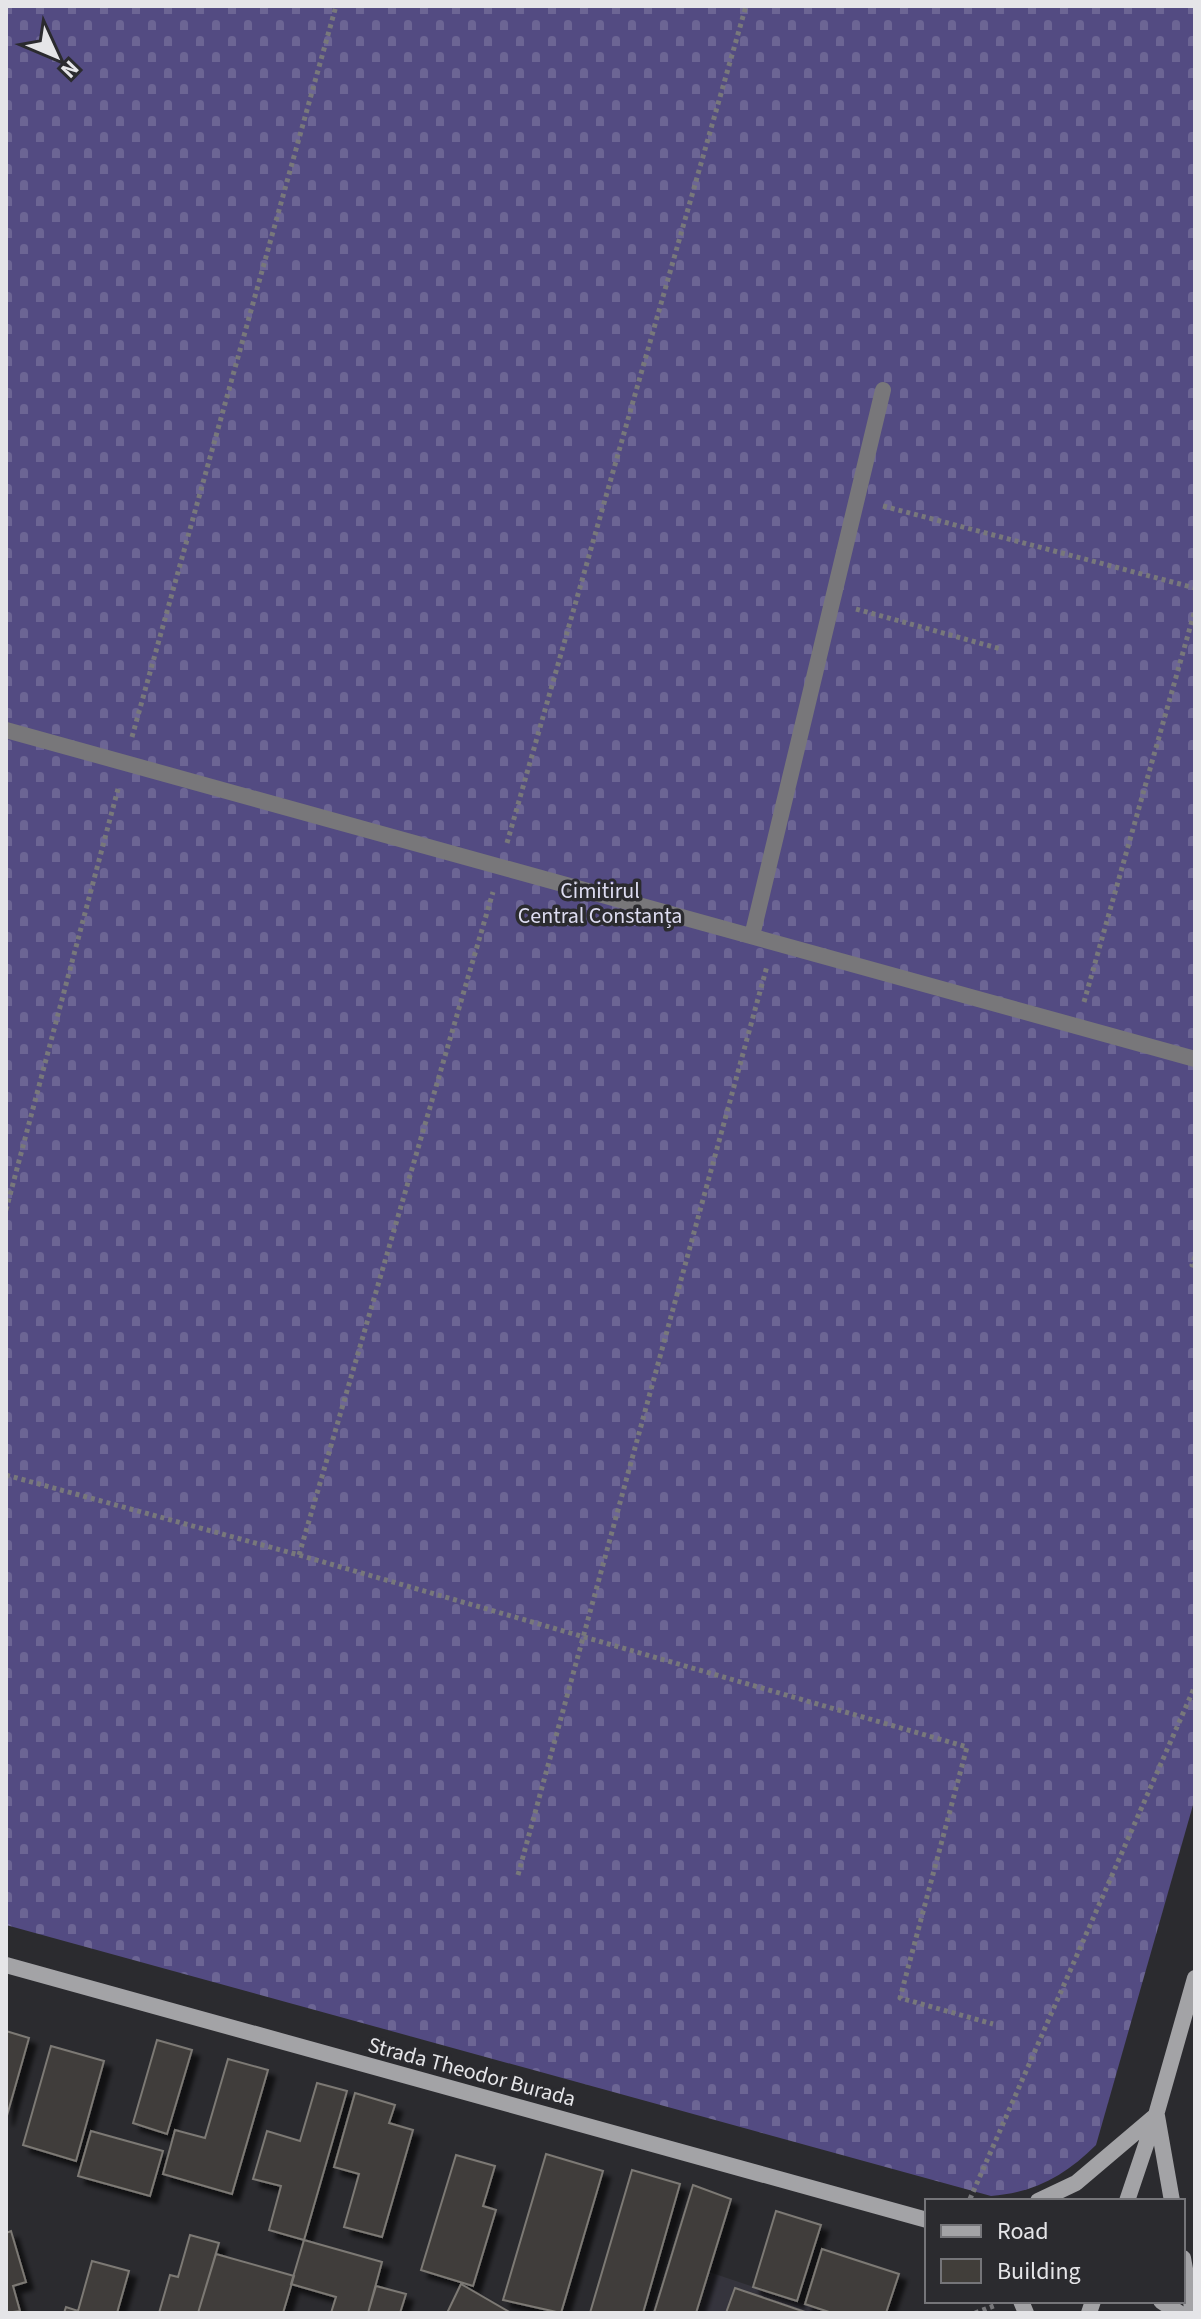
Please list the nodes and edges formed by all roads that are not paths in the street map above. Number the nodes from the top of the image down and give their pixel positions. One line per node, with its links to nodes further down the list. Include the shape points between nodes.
1 (883, 390): 3 (lane)
2 (6, 730): 3 (lane)
3 (752, 936): 4 (lane)
4 (1195, 1059)
5 (6, 1965): 11 (street, Strada Theodor Burada)
6 (1194, 1985): 7 (street)
7 (1156, 2115): 8 (street, via 1076,2183); 9 (street); 10 (street)
8 (1042, 2199)
9 (1128, 2199)
10 (1172, 2199)
11 (925, 2219)
12 (1185, 2269): 13 (street)
13 (1193, 2313)

